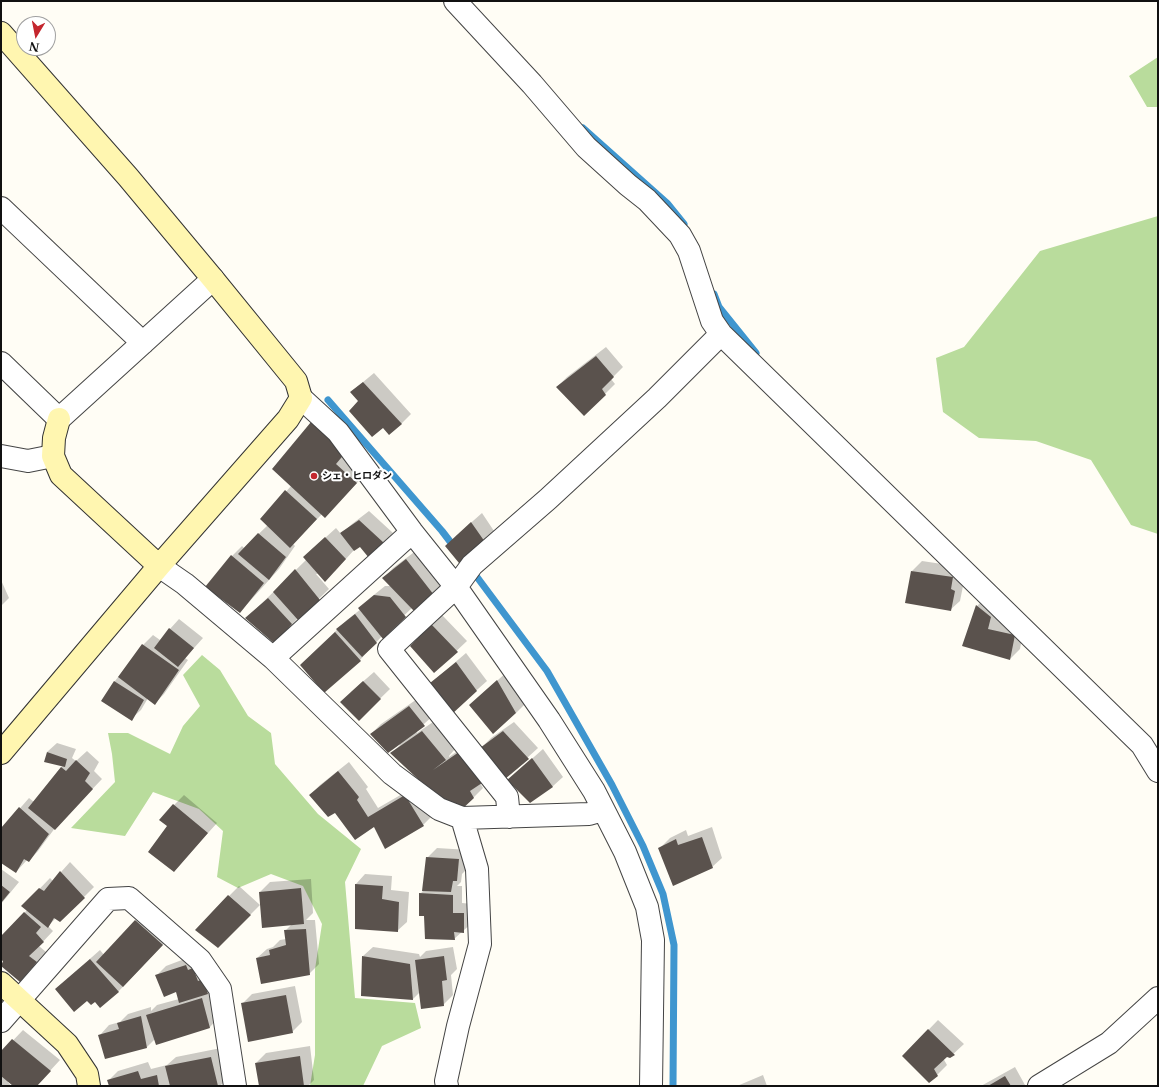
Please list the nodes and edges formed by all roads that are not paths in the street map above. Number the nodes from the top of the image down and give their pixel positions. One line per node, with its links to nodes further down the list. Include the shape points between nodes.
1 (455, 1): 5 (street, via 586,147 647,200 680,235 689,251 712,321)
2 (1, 33): 4 (street)
3 (1, 208): 6 (street)
4 (213, 278): 6 (street); 8 (street, via 296,381)
5 (721, 334): 14 (street, via 652,403 472,565); 17 (street, via 1142,745)
6 (143, 343): 9 (street)
7 (1, 363): 9 (street)
8 (300, 398): 12 (street, via 338,432); 13 (street, via 288,419)
9 (59, 419): 11 (street)
10 (1, 456): 11 (street, via 28,461)
11 (53, 456): 13 (street, via 61,475)
12 (412, 532): 14 (street); 15 (street)
13 (159, 566): 15 (street, via 185,584); 16 (street)
14 (456, 588): 18 (street, via 549,720 594,791); 19 (street, via 389,649 508,797)
15 (273, 658): 20 (street, via 392,774 439,809)
16 (1, 752)
17 (1158, 771)
18 (603, 810): 19 (street, via 589,814); 28 (street, via 625,852 647,907 653,940)
19 (509, 817): 20 (street)
20 (462, 818): 27 (street, via 477,870 480,944 458,1026)
21 (1, 983): 23 (street)
22 (1158, 998): 29 (street, via 1109,1043)
23 (20, 1000): 24 (street); 25 (street, via 67,1044 86,1074); 26 (street, via 108,899 129,898 200,960 220,989)
24 (1, 1021)
25 (89, 1086)
26 (235, 1086)
27 (447, 1086)
28 (651, 1086)
29 (1039, 1086)

